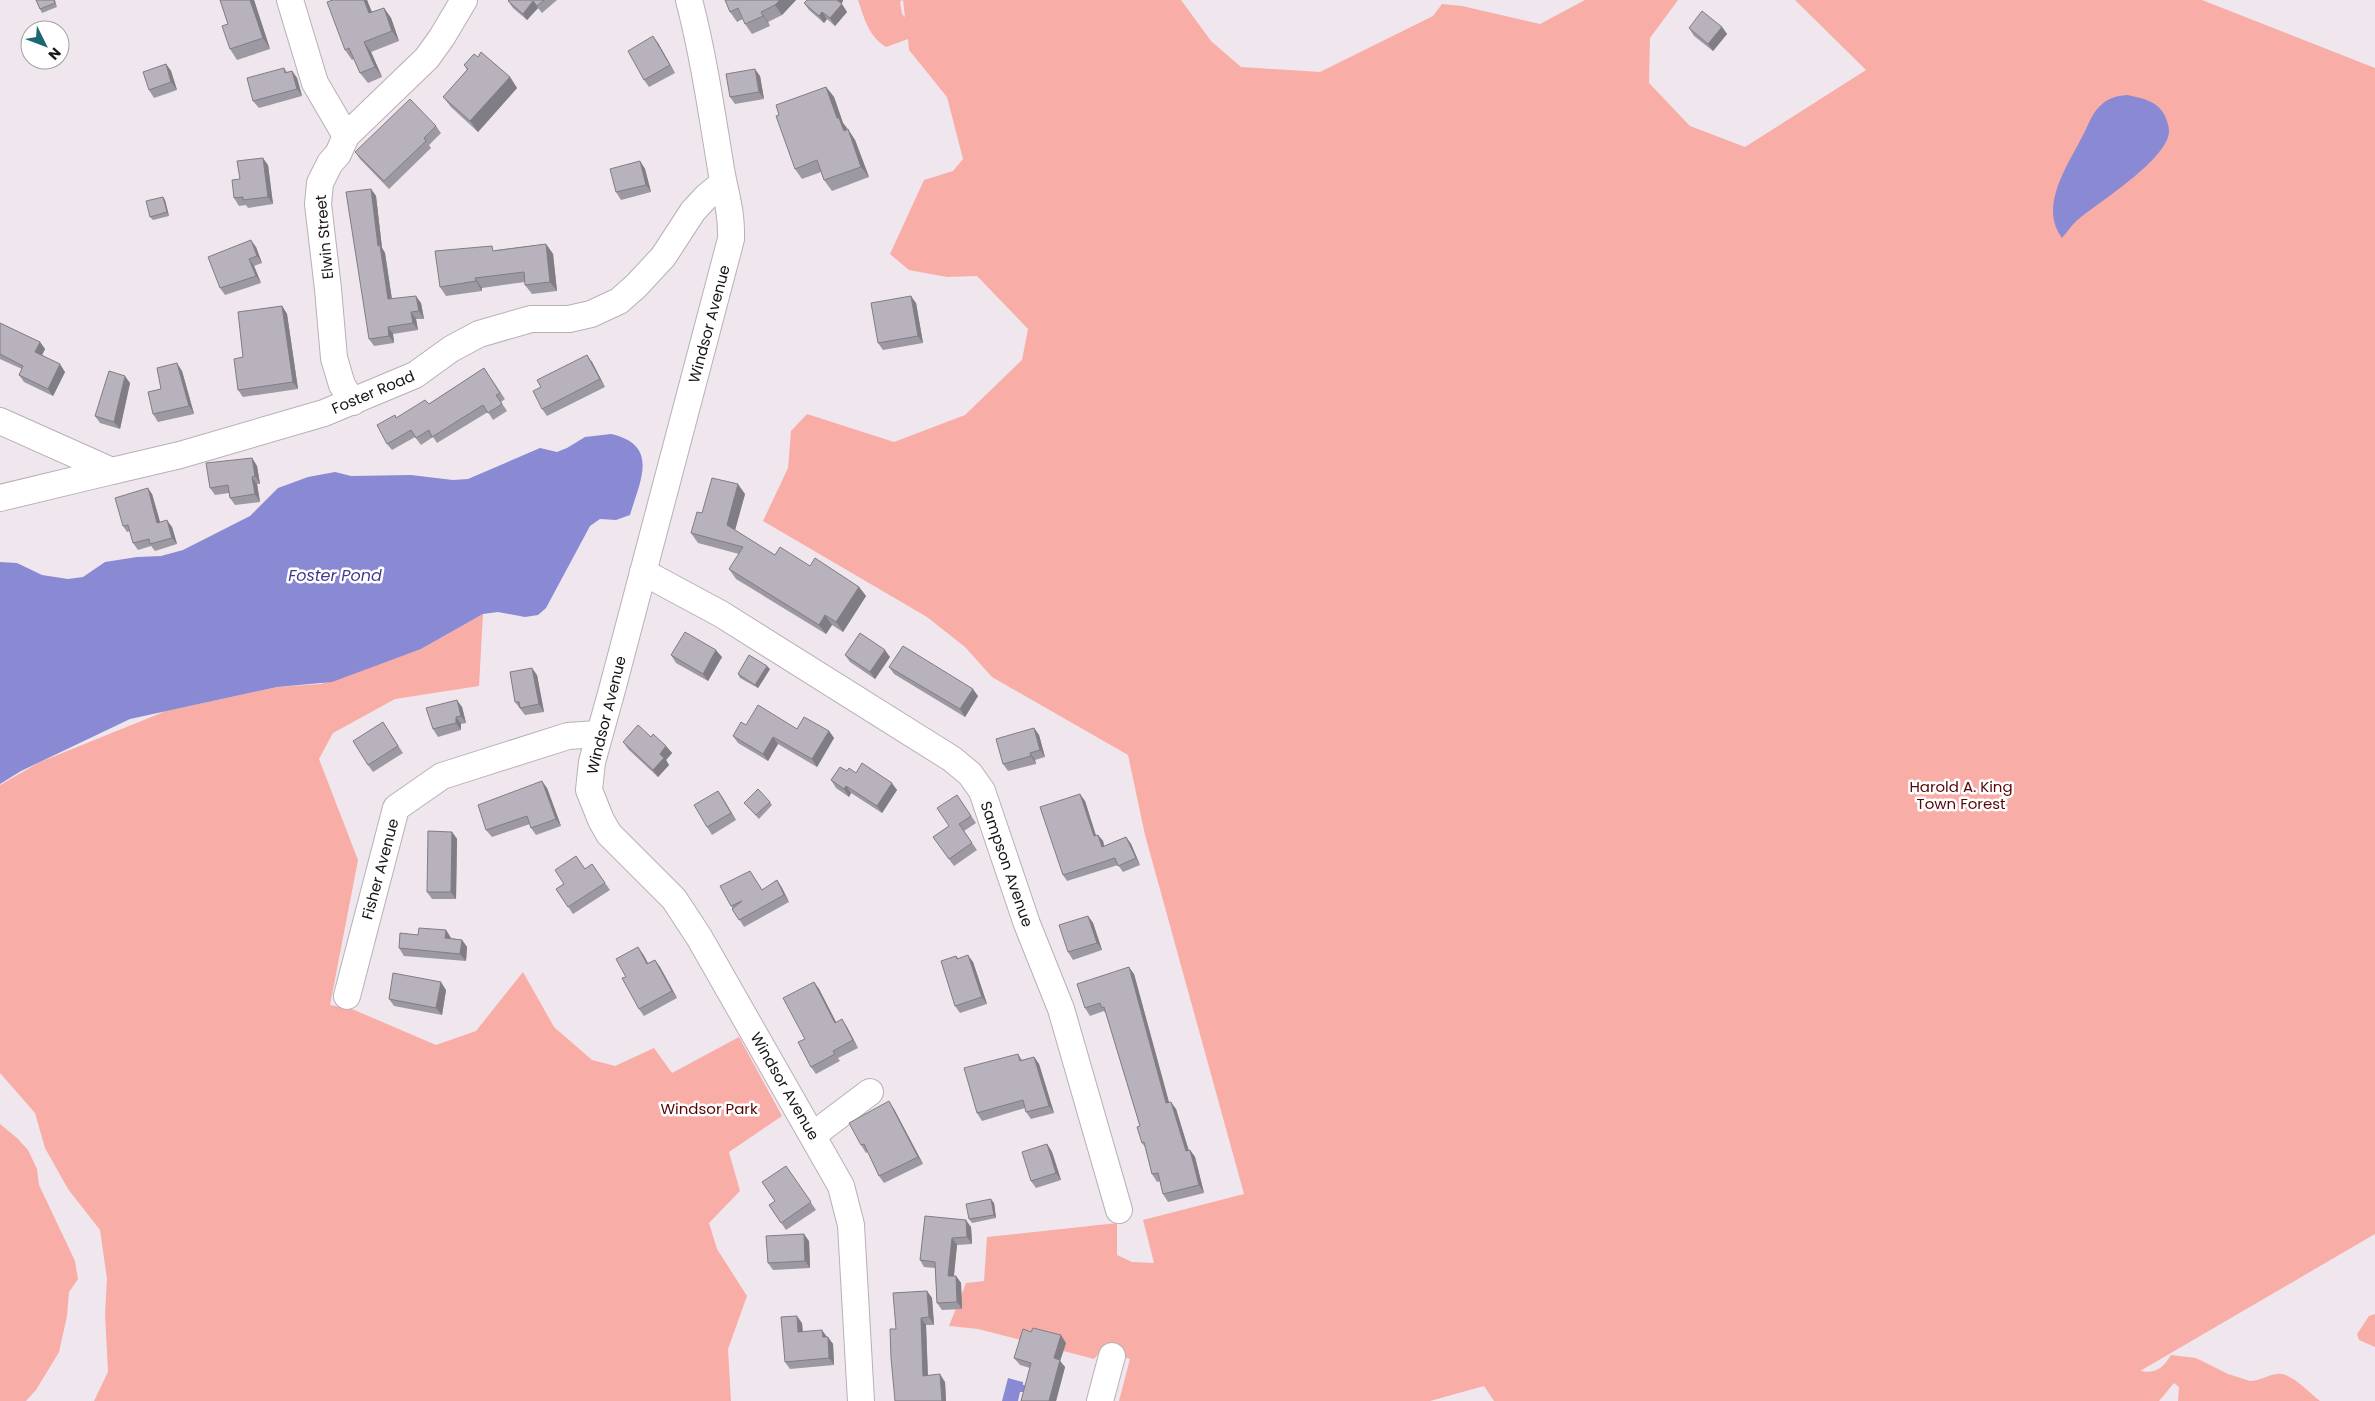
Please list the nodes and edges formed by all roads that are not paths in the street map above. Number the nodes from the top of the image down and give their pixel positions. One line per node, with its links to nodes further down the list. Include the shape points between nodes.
1 (290, 0): 4 (street, via 316,83)
2 (464, 0): 4 (street, Elwin Street, via 427,58)
3 (689, 0): 5 (street, Windsor Avenue, via 702,50)
4 (346, 136): 6 (street, Elwin Street, via 320,183 318,204 334,358 342,385)
5 (723, 183): 6 (street, Foster Road, via 693,211 663,257 619,301 591,314 531,319 478,334 415,376); 10 (street, Windsor Avenue, via 730,206 731,239)
6 (353, 402): 8 (street, Foster Road, via 180,455)
7 (0, 421): 8 (street)
8 (112, 471): 9 (street, Foster Road)
9 (0, 498)
10 (642, 572): 11 (street, Windsor Avenue); 15 (street, Sampson Avenue, via 721,614 952,759 970,774 982,791 1027,924 1062,1009)
11 (598, 734): 12 (street, Fisher Avenue, via 568,736 442,776 396,808); 14 (street, Windsor Avenue, via 589,790 601,820 614,839 660,884 684,914)
12 (347, 996)
13 (870, 1092): 14 (street)
14 (813, 1135): 17 (street, Windsor Avenue, via 841,1186 851,1225)
15 (1119, 1210)
16 (1112, 1356): 18 (street)
17 (861, 1401)
18 (1100, 1401)

